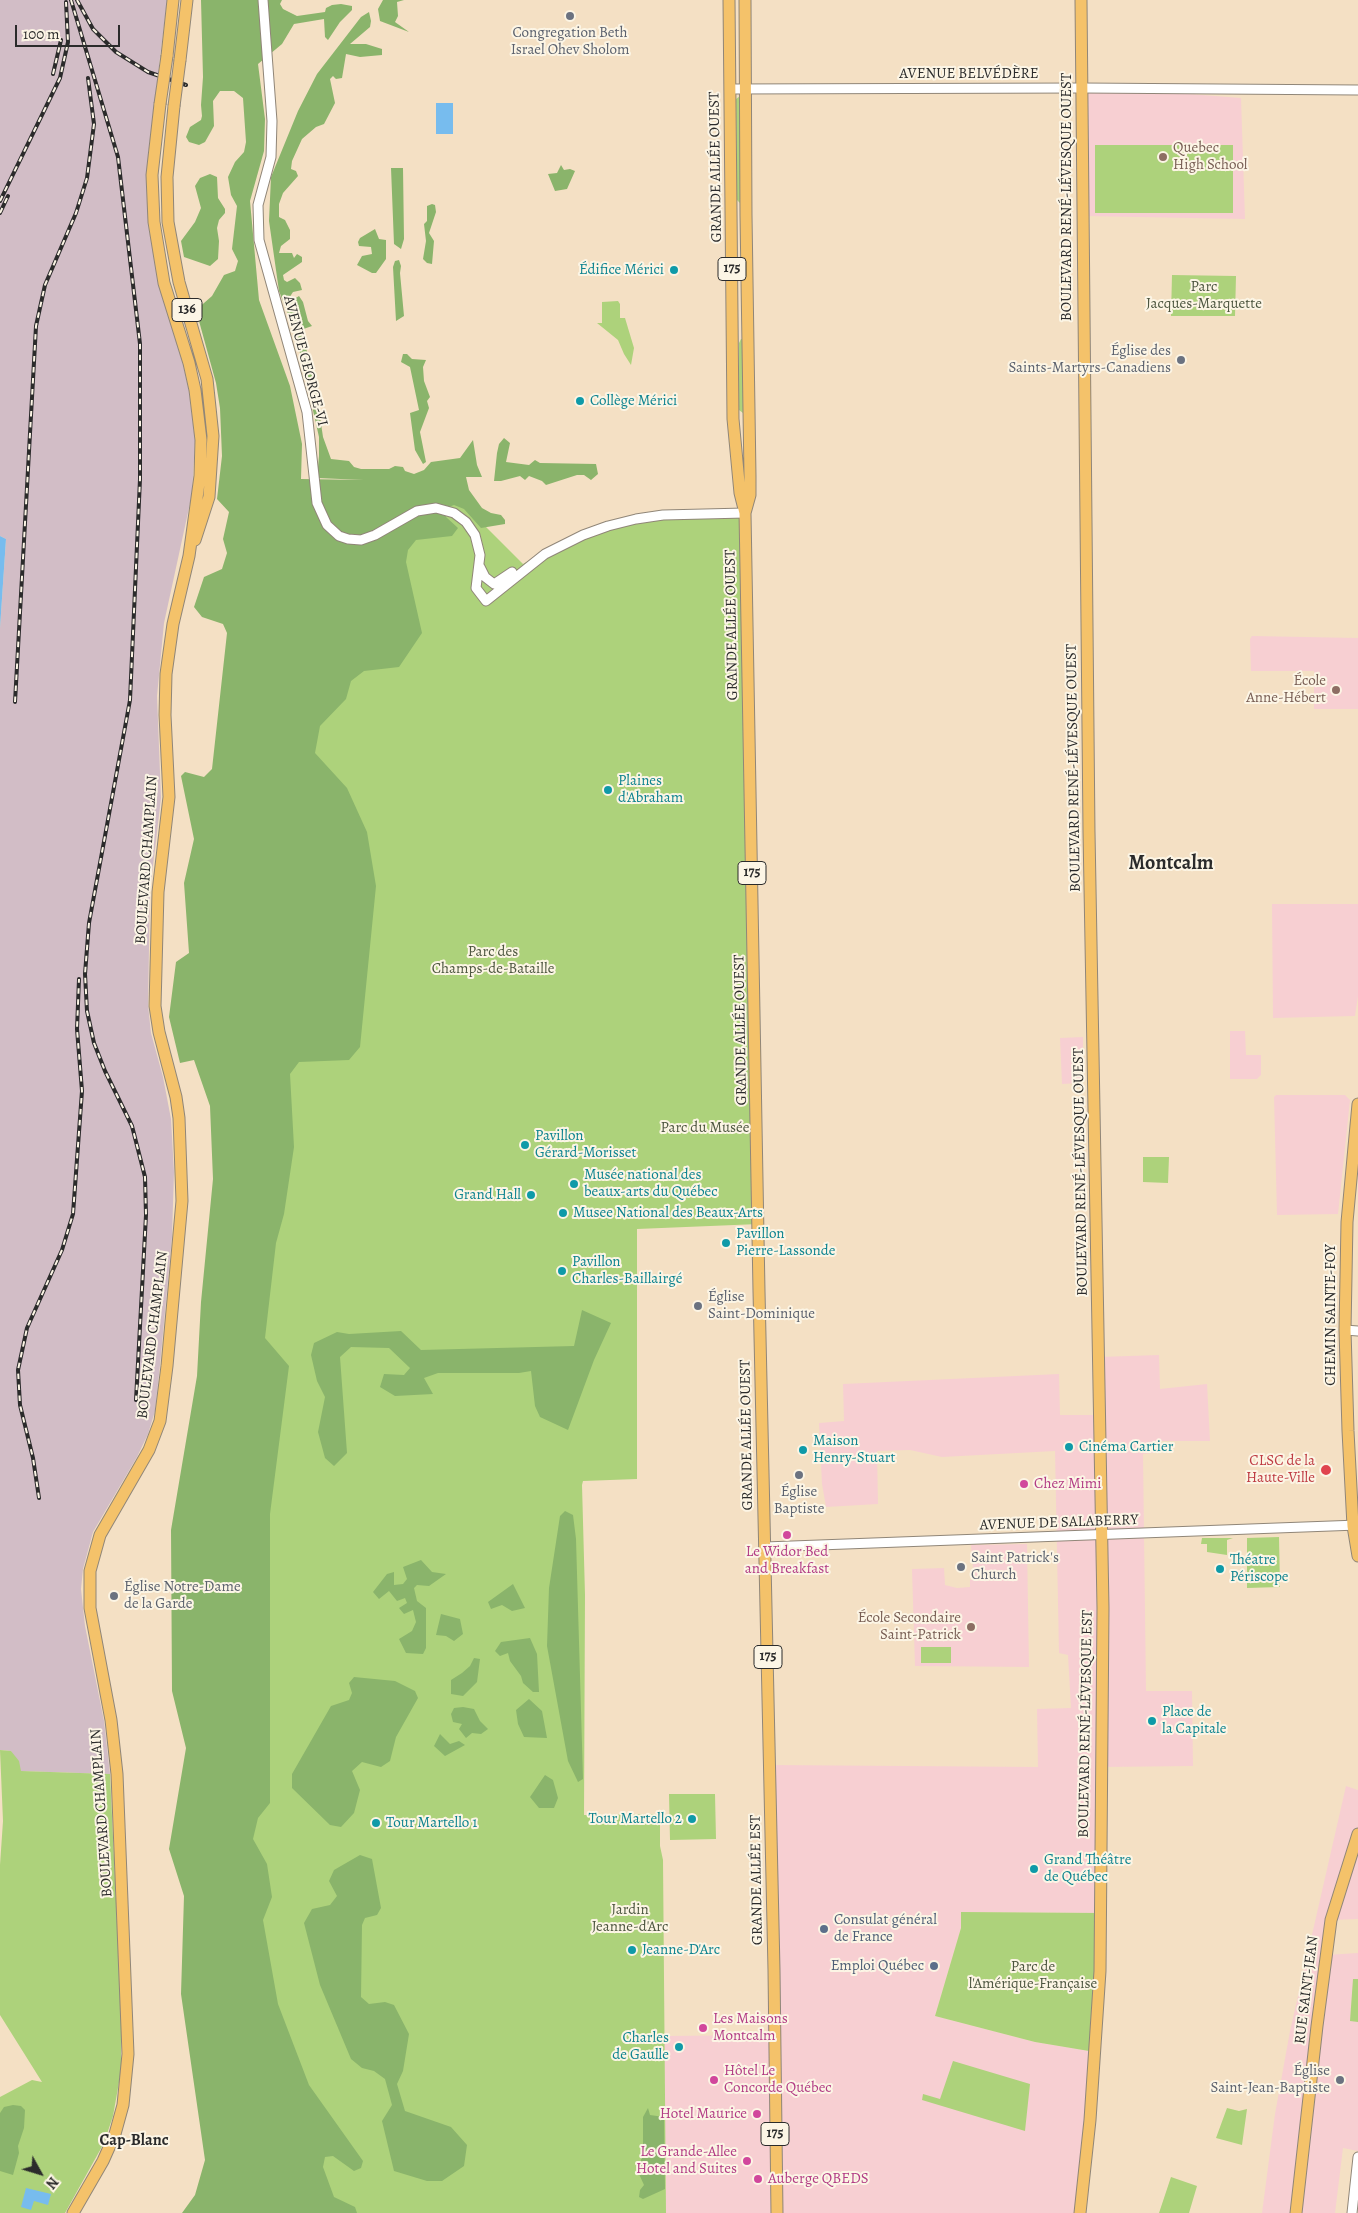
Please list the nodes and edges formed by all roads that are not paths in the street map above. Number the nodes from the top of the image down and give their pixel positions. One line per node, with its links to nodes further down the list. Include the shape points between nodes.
1 (173, 0): 12 (main road, BOULEVARD CHAMPLAIN / 136, bridge, via 152,175 154,222 164,283 189,362 199,414 200,476)
2 (187, 0): 12 (main road, BOULEVARD CHAMPLAIN / 136, bridge, via 166,176 168,222 179,282 207,379 213,436 208,497)
3 (263, 0): 14 (street, AVENUE GEORGE-VI, via 272,122 271,157 258,205 259,240 307,412 320,513 339,536 354,540 367,538 417,511 446,510 466,522 475,535)
4 (729, 0): 8 (main road, GRANDE ALLÉE OUEST / 175)
5 (745, 0): 9 (main road, GRANDE ALLÉE OUEST / 175)
6 (1081, 0): 7 (main road, BOULEVARD RENÉ-LÉVESQUE OUEST)
7 (1082, 88): 9 (street, AVENUE BELVÉDÈRE); 10 (street, AVENUE BELVÉDÈRE); 19 (main road, BOULEVARD RENÉ-LÉVESQUE OUEST, via 1090,832)
8 (731, 89): 9 (street, AVENUE BELVÉDÈRE); 11 (main road, GRANDE ALLÉE OUEST / 175, via 733,419 740,494)
9 (746, 89): 11 (main road, GRANDE ALLÉE OUEST / 175, via 750,495)
10 (1358, 90)
11 (745, 513): 13 (street, via 676,514 636,519 583,535); 20 (main road, GRANDE ALLÉE OUEST / 175)
12 (189, 556): 24 (main road, BOULEVARD CHAMPLAIN, via 173,624 166,674 169,797 158,892 155,988 157,1026 176,1096 181,1144 182,1201 173,1309 157,1431 100,1535 88,1589 118,1774 128,2072 122,2111 110,2146)
13 (535, 561): 14 (street, via 494,584); 14 (street, AVENUE GEORGE-VI, via 486,601 476,588)
14 (480, 567)
15 (1358, 1104): 16 (main road, CHEMIN SAINTE-FOY, via 1347,1222)
16 (1345, 1330): 17 (street); 18 (main road, CHEMIN SAINTE-FOY, via 1346,1409)
17 (1358, 1331)
18 (1356, 1526): 19 (street, AVENUE DE SALABERRY); 21 (main road)
19 (1103, 1534): 20 (street, AVENUE DE SALABERRY); 26 (main road, BOULEVARD RENÉ-LÉVESQUE EST, via 1100,1971)
20 (765, 1547): 25 (main road, GRANDE ALLÉE EST / 175)
21 (1358, 1556)
22 (1358, 1834): 27 (main road, RUE SAINT-JEAN, via 1328,1937)
23 (1358, 2157): 28 (street)
24 (73, 2213)
25 (777, 2213)
26 (1080, 2213)
27 (1296, 2213)
28 (1352, 2213)

